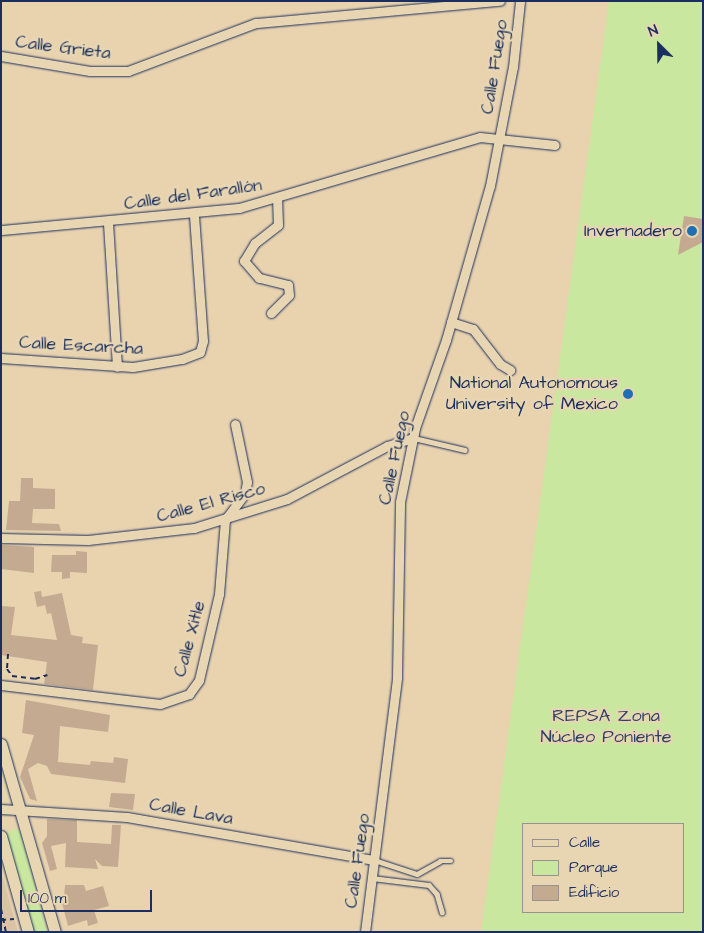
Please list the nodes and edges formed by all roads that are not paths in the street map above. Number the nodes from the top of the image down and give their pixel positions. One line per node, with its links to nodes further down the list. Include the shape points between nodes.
1 (500, 1): 3 (street, Calle Grieta, via 256,23 128,71 90,71)
2 (520, 1): 4 (street, Calle Fuego)
3 (1, 56)
4 (500, 137): 5 (street, Calle del Farallón); 6 (street, Calle del Farallón, via 449,144); 11 (street, Calle Fuego)
5 (555, 145)
6 (277, 200): 7 (street, Calle del Farallón); 10 (street, via 278,225 255,243 244,261 259,278 288,285 289,294)
7 (194, 215): 8 (street, Calle del Farallón); 13 (street, Calle Escarcha, via 203,342 200,352 148,366)
8 (108, 223): 9 (street, Calle del Farallón); 13 (street)
9 (1, 230)
10 (272, 312)
11 (452, 322): 14 (street, via 473,329); 16 (street, Calle Fuego)
12 (1, 358): 13 (street, Calle Escarcha)
13 (117, 366)
14 (510, 370)
15 (235, 424): 18 (street, via 247,482 245,493)
16 (414, 438): 17 (lane); 18 (street, Calle El Risco, via 387,446 287,499); 25 (street, Calle Fuego, via 400,502 398,668)
17 (465, 450)
18 (225, 520): 19 (street, Calle El Risco, via 148,536 88,540); 20 (street, Calle Xitle, via 219,594 199,680 189,694 160,704)
19 (1, 538)
20 (1, 685)
21 (1, 744): 22 (main road)
22 (20, 808): 23 (street, Calle Lava); 25 (street, Calle Lava, via 127,817); 30 (main road)
23 (1, 809)
24 (1, 836): 29 (main road)
25 (374, 860): 26 (lane, via 417,874 437,862); 27 (street, Calle Fuego)
26 (451, 861)
27 (372, 878): 28 (lane, via 428,885 437,894); 31 (street, Calle Fuego)
28 (442, 912)
29 (28, 932)
30 (54, 932)
31 (365, 932)

